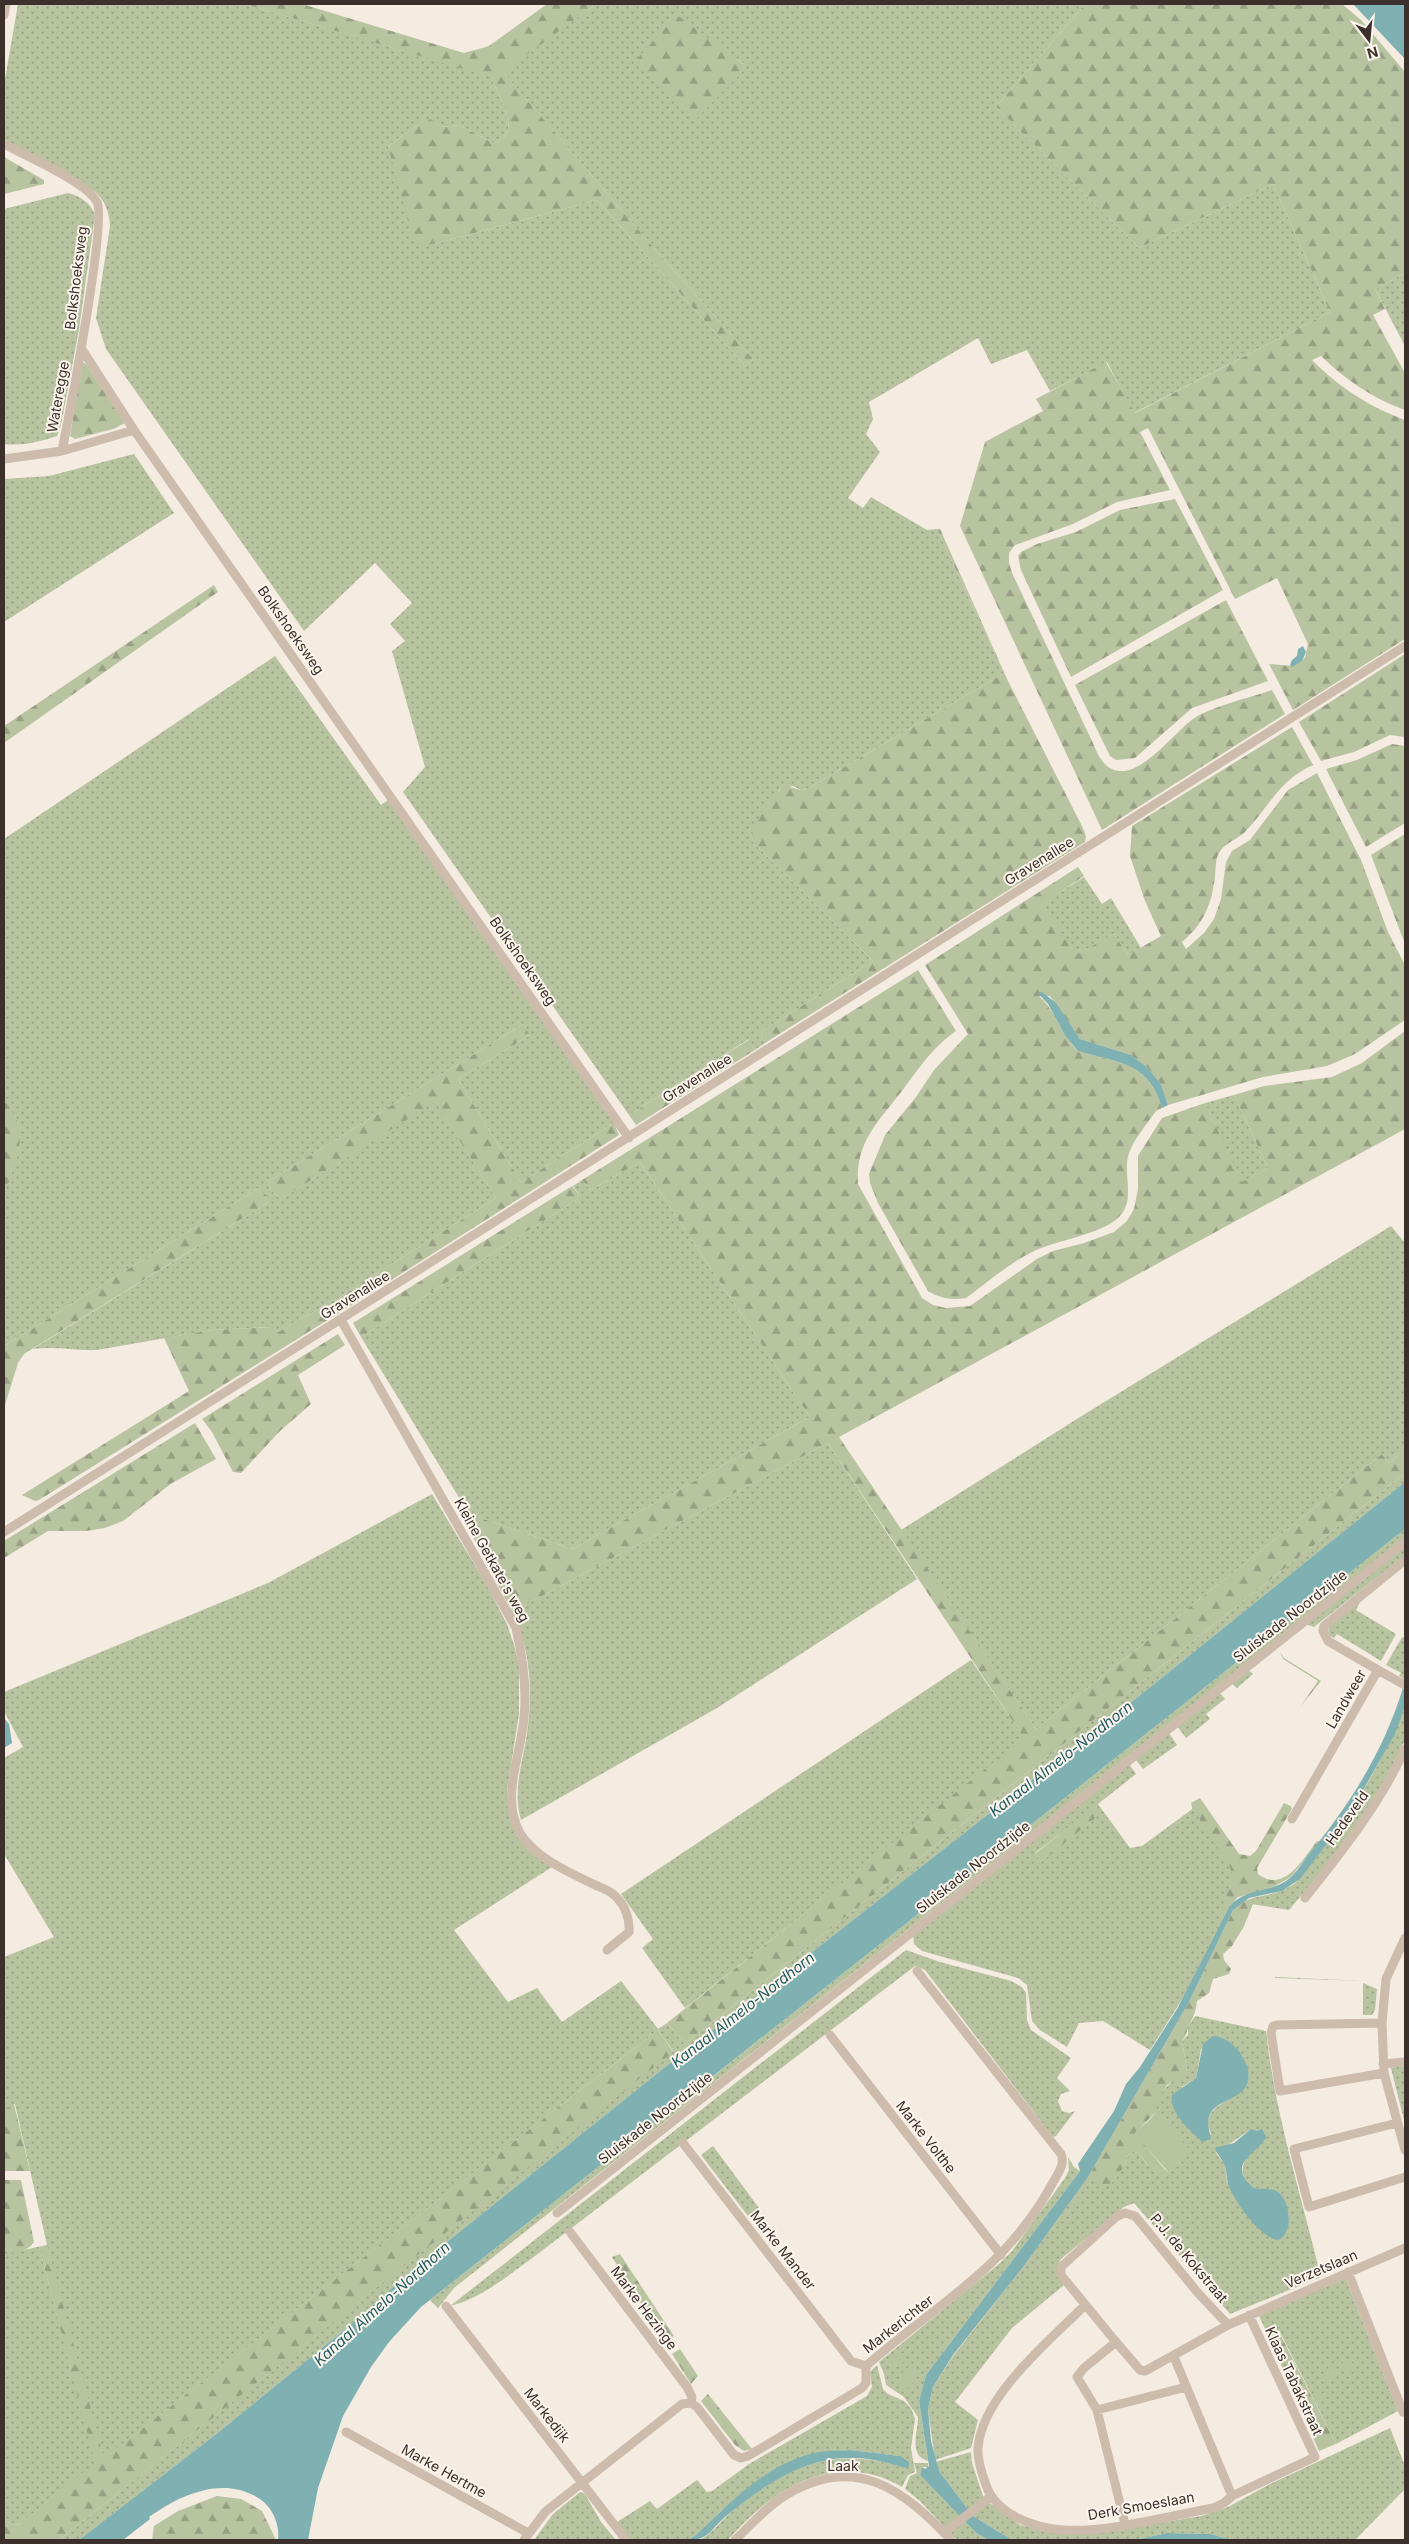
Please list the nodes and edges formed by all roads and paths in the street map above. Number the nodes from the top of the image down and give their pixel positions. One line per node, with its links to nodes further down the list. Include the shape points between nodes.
1 (6, 4): 2 (street)
2 (4, 15)
3 (4, 144): 4 (street, Bolkshoeksweg, via 88,189 98,203 97,240)
4 (81, 348): 5 (street, Bolkshoeksweg); 6 (street, Wateregge)
5 (134, 430): 6 (street, Wateregge); 9 (street, Bolkshoeksweg)
6 (62, 451): 7 (street, Wateregge)
7 (4, 459)
8 (1405, 646): 9 (street, Gravenallee)
9 (629, 1138): 10 (street, Gravenallee)
10 (341, 1320): 11 (street, Gravenallee); 20 (street, Kleine Getkate's weg, via 516,1628 525,1685 524,1718 510,1789 514,1817 520,1834 533,1848 614,1894 622,1904 628,1917 629,1932)
11 (4, 1532)
12 (1405, 1542): 30 (street, Sluiskade Noordzijde)
13 (1405, 1560): 14 (street, Landweer, via 1328,1622 1323,1631 1328,1641)
14 (1378, 1670): 15 (street); 17 (street, Landweer)
15 (1405, 1685)
16 (1405, 1749): 18 (street, Hedeveld, via 1394,1774 1359,1828)
17 (1292, 1819)
18 (1305, 1898)
19 (1405, 1938): 22 (street, via 1386,1979)
20 (607, 1950)
21 (917, 1971): 33 (street, Markerichter, via 1063,2159 1044,2198)
22 (1382, 2023): 25 (street); 25 (street, via 1277,2025 1271,2029 1280,2091)
23 (830, 2035): 33 (street, Marke Volthe)
24 (1405, 2062): 25 (street)
25 (1384, 2069): 26 (street)
26 (1397, 2123): 28 (street); 29 (street, via 1294,2149 1309,2207)
27 (683, 2143): 41 (street, Marke Mander, via 852,2361)
28 (1405, 2150)
29 (1405, 2177)
30 (557, 2213)
31 (570, 2232): 43 (street, Marke Hezinge, via 686,2387)
32 (1405, 2248): 34 (street, Verzetslaan)
33 (1001, 2255): 41 (street, Markerichter, via 952,2299)
34 (1348, 2272): 37 (street, Verzetslaan); 45 (street)
35 (1085, 2305): 38 (street, P.J. de Kokstraat, via 1061,2275 1061,2267 1116,2217 1126,2213 1135,2216); 39 (street, P.J. de Kokstraat); 50 (street, via 1023,2367 992,2408 982,2429 978,2449)
36 (446, 2306): 48 (street, Markedijk)
37 (1249, 2315): 38 (street, Verzetslaan); 47 (street, Klaas Tabakstraat)
38 (1228, 2325): 40 (street, Verzetslaan)
39 (1116, 2342): 40 (street, P.J. de Kokstraat, via 1140,2370 1145,2371); 44 (street, via 1084,2368 1078,2377)
40 (1174, 2356): 42 (street)
41 (866, 2366): 43 (street, Markerichter, via 866,2383 862,2388 741,2458 734,2455)
42 (1186, 2387): 44 (street); 49 (street)
43 (691, 2403): 48 (street, via 682,2404)
44 (1097, 2410): 51 (street)
45 (1405, 2412)
46 (346, 2432): 53 (street, Marke Hertme)
47 (1315, 2458): 49 (street, Derk Smoeslaan)
48 (581, 2482): 53 (street, via 545,2512); 54 (street, Markedijk)
49 (1232, 2496): 51 (street, Derk Smoeslaan, via 1213,2508)
50 (990, 2497): 51 (street, Derk Smoeslaan, via 1018,2519 1040,2526 1095,2530); 52 (street)
51 (1125, 2524)
52 (944, 2533): 55 (street, Laak, via 905,2496 857,2477 838,2477 813,2480 784,2495); 56 (street, Laak)
53 (526, 2537)
54 (626, 2540)
55 (735, 2540)
56 (951, 2540)

